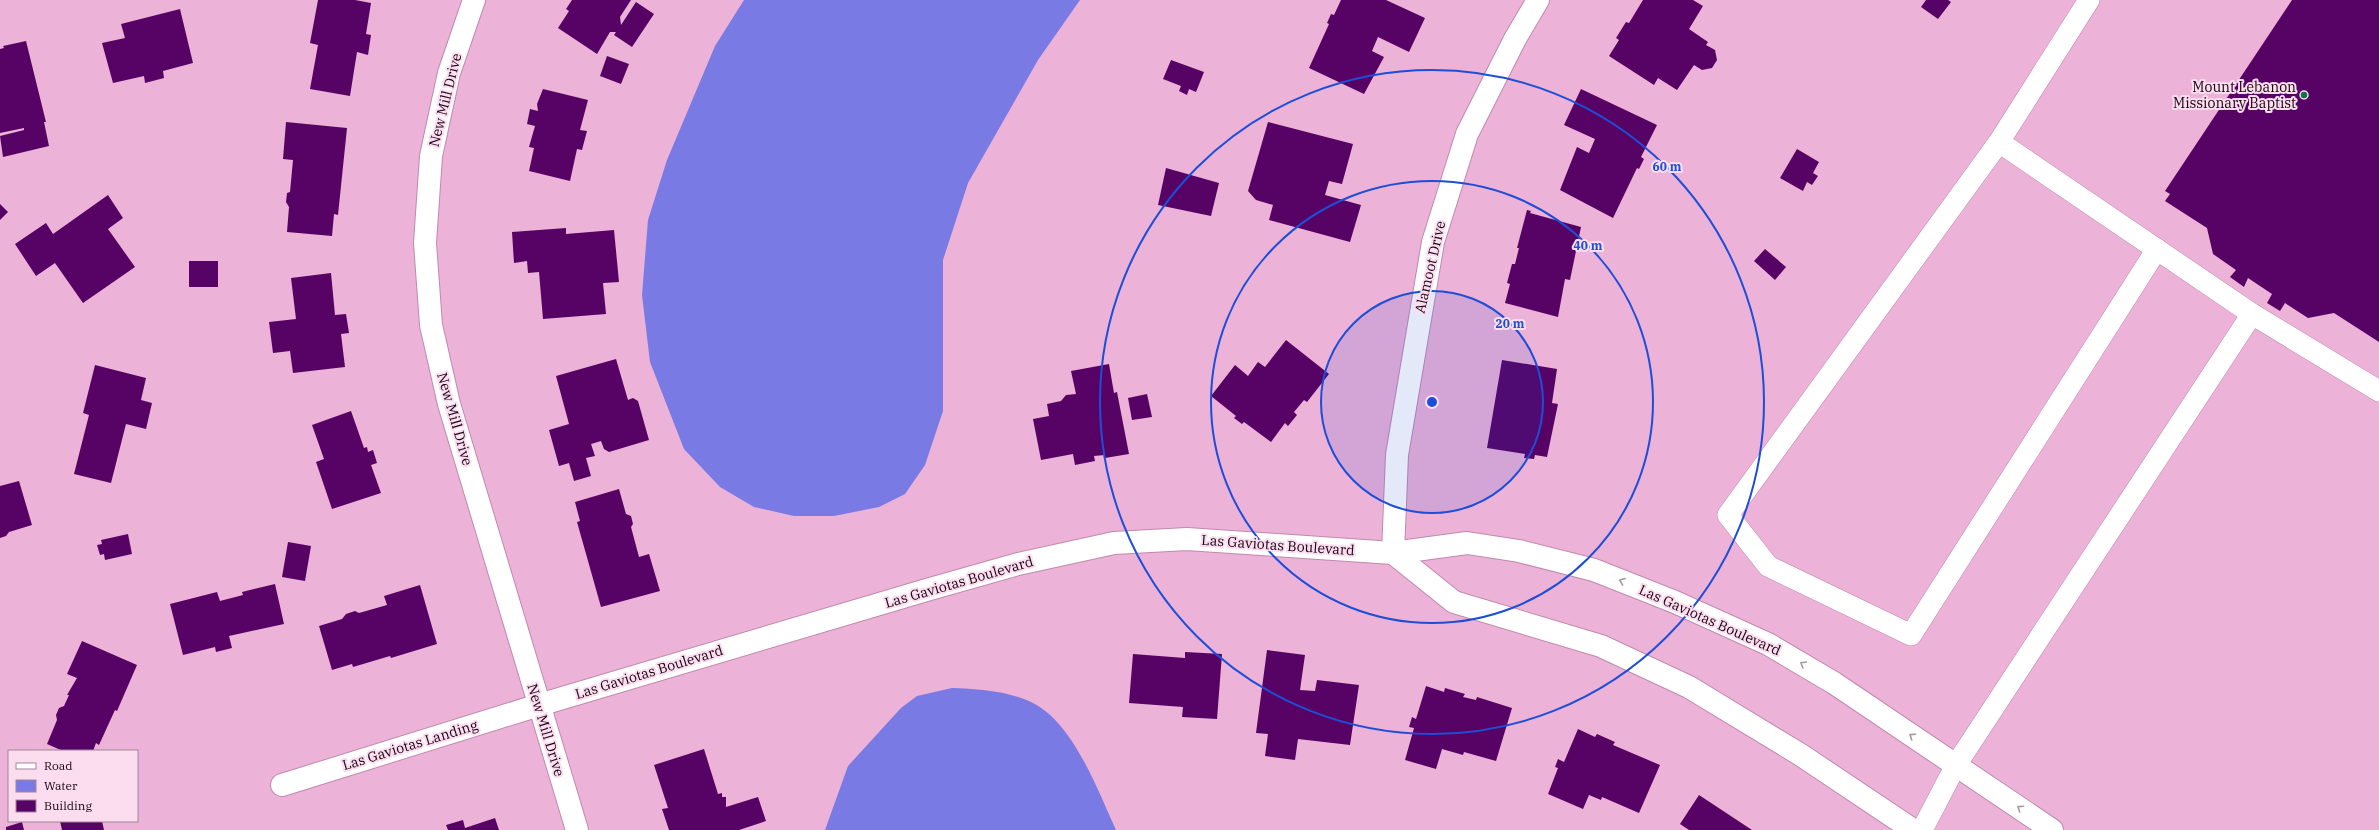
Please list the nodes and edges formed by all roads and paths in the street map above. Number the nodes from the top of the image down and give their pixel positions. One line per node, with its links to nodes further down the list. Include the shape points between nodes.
1 (474, 0): 9 (street, New Mill Drive, via 449,73 431,156 425,243 431,325 449,404)
2 (1538, 0): 8 (street, Alamoot Drive, via 1515,39 1467,134 1433,242 1397,455)
3 (2089, 0): 4 (lane)
4 (2000, 142): 5 (lane); 5 (lane, via 1728,515 1768,566 1911,635)
5 (2157, 249): 6 (lane)
6 (2252, 314): 7 (lane); 10 (lane)
7 (2379, 391)
8 (1393, 553): 9 (street, Las Gaviotas Boulevard, via 1187,539 1114,543 1018,564); 10 (street, Las Gaviotas Boulevard, one-way to 8, via 1834,683 1768,644 1675,602 1594,570 1519,551 1467,543); 13 (street, via 1454,602 1602,646 1689,687 1801,755)
9 (538, 705): 11 (street, Las Gaviotas Landing); 12 (street, New Mill Drive)
10 (1956, 765): 14 (lane); 15 (street, Las Gaviotas Boulevard, one-way to 10)
11 (282, 785)
12 (577, 830)
13 (1912, 830)
14 (1922, 830)
15 (2052, 830)

